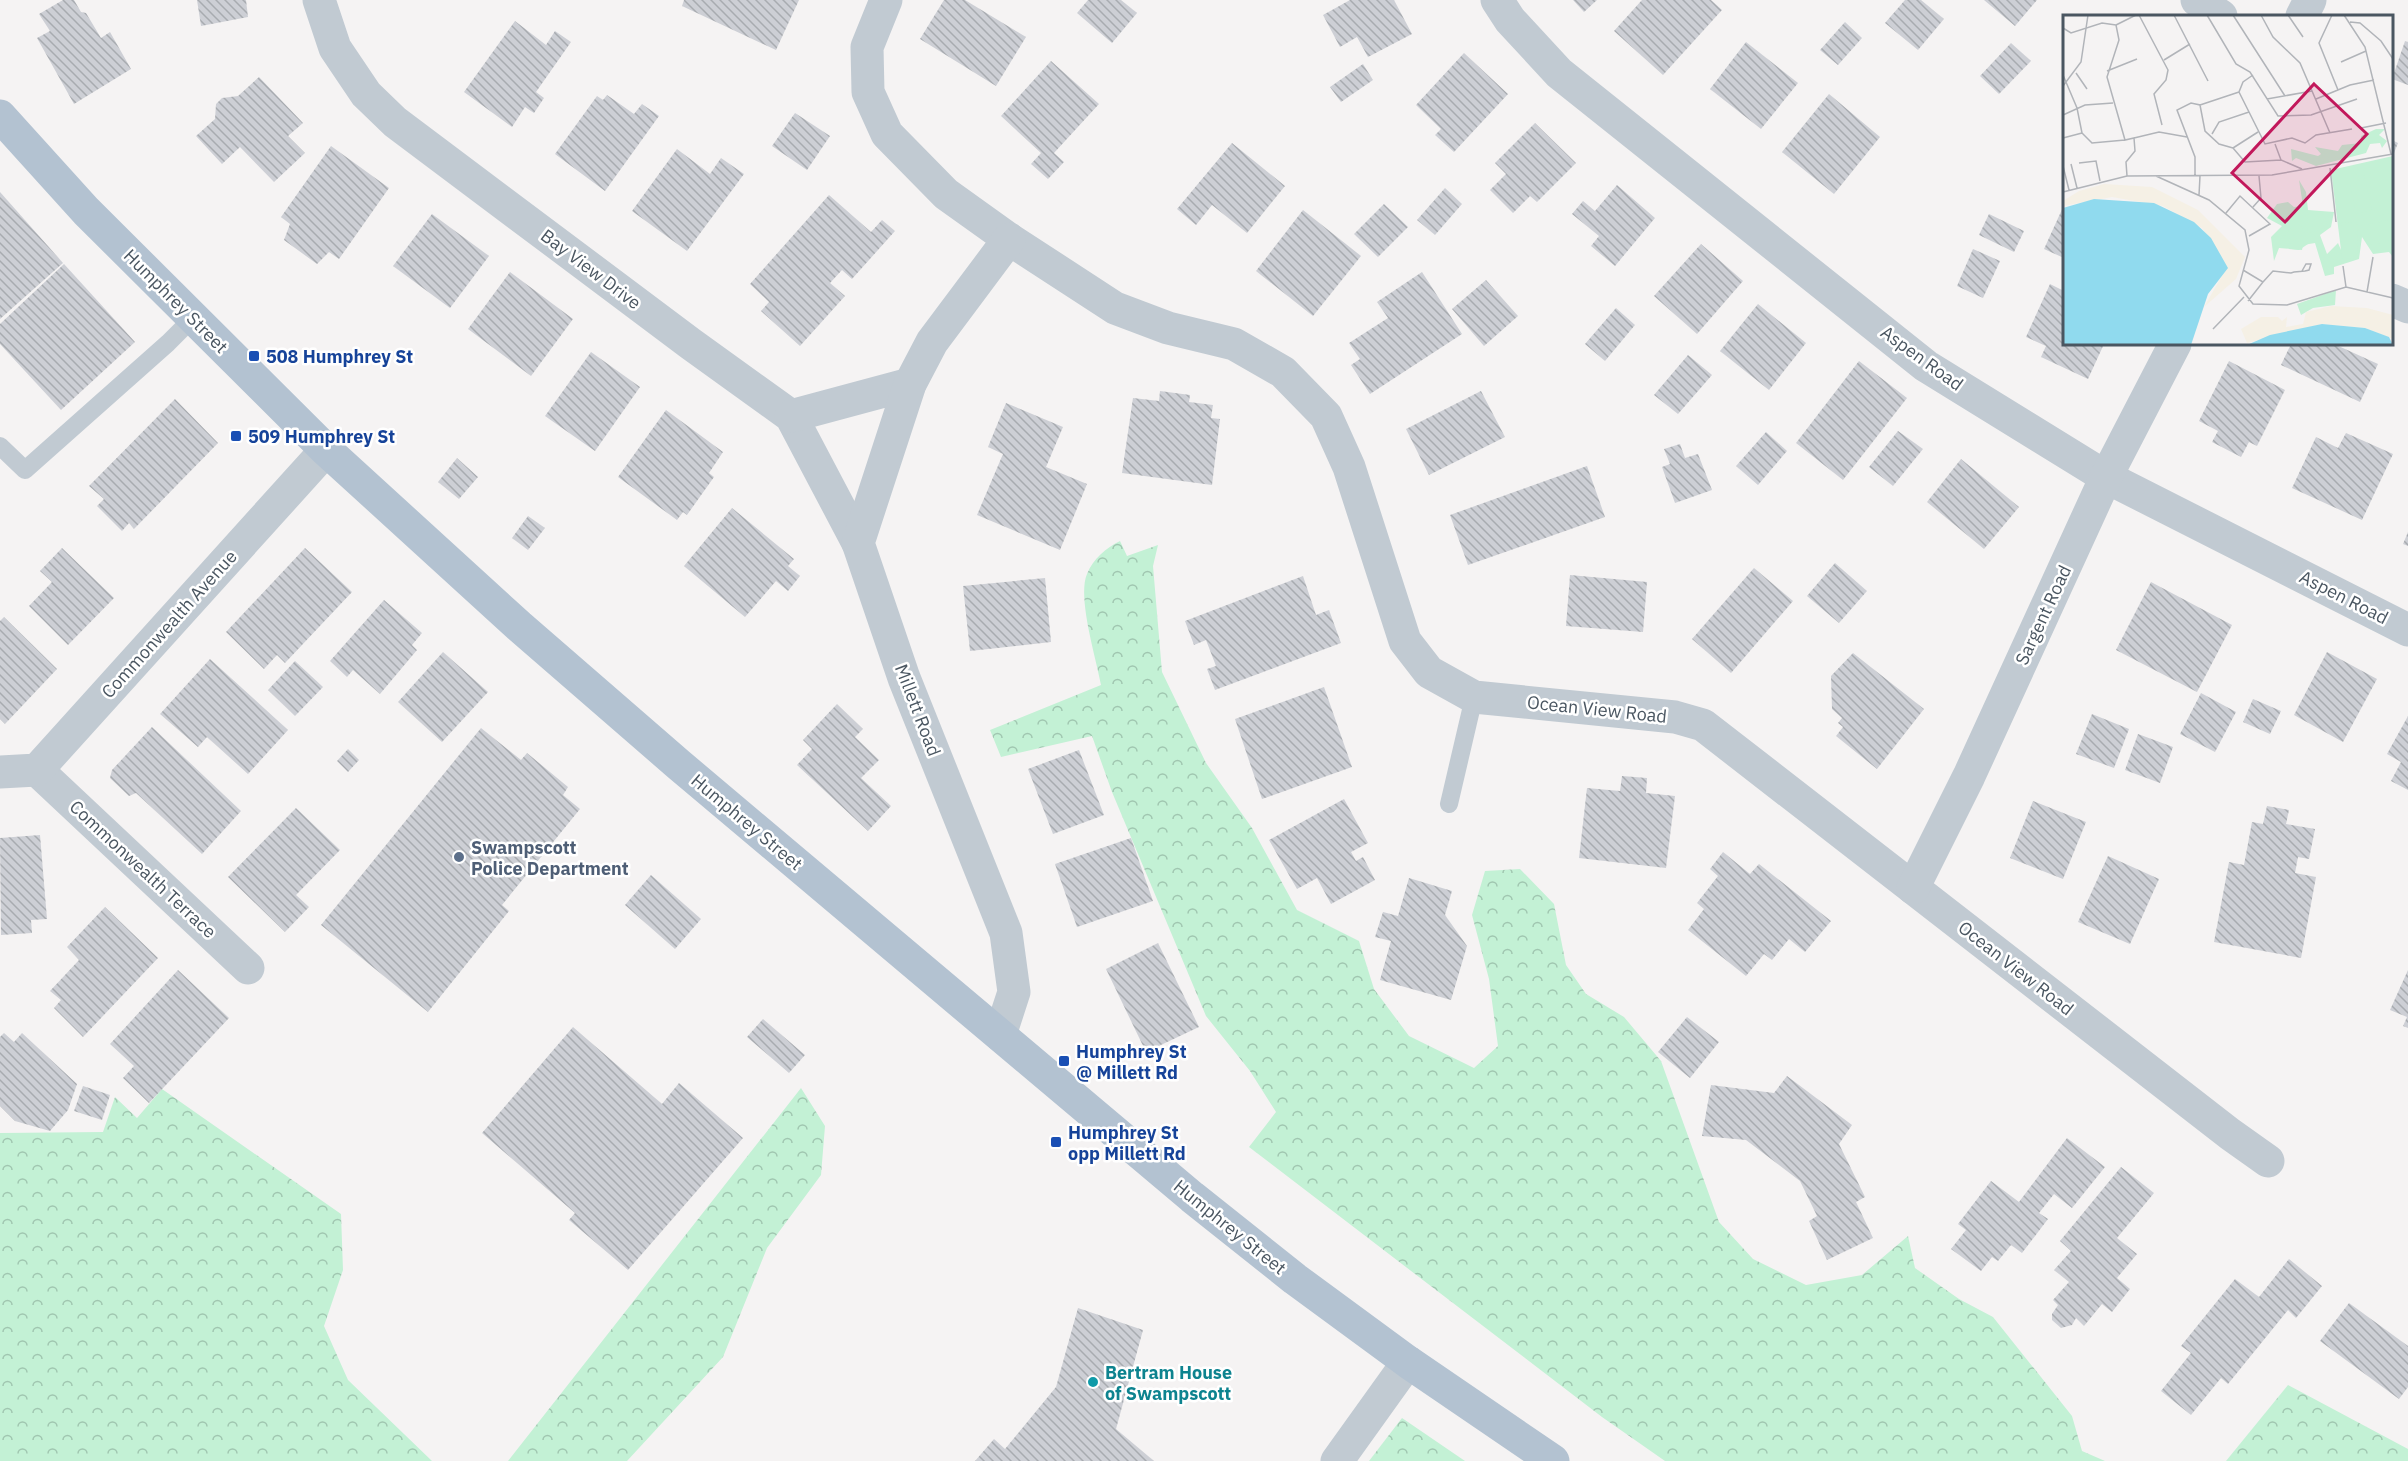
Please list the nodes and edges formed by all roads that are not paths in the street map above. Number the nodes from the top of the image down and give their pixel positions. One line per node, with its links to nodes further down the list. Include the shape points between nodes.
1 (319, 0): 15 (street, Bay View Drive, via 335,48 366,94 395,122)
2 (886, 0): 9 (street, via 867,47 868,92 887,134 946,194)
3 (1497, 0): 18 (street, Aspen Road, via 1510,20 1559,73 1926,366)
4 (2197, 0): 6 (street)
5 (2310, 0): 7 (street)
6 (2220, 15)
7 (2302, 15)
8 (0, 116): 12 (main road, Humphrey Street)
9 (1010, 239): 14 (street, via 932,342); 21 (street, Ocean View Road, via 1115,308 1168,328 1234,344 1283,372 1326,416 1349,467 1405,641 1429,672)
10 (2393, 301): 11 (street)
11 (2408, 308)
12 (193, 318): 16 (lane, via 25,470); 17 (main road, Humphrey Street)
13 (2174, 345): 18 (street, Sargent Road)
14 (910, 384): 15 (street); 19 (street)
15 (791, 416): 19 (street, Bay View Drive)
16 (0, 446)
17 (326, 450): 22 (street, Commonwealth Avenue); 27 (main road, Humphrey Street, via 519,626)
18 (2106, 477): 20 (street, Aspen Road); 25 (street, Sargent Road, via 1969,776)
19 (858, 543): 27 (street, Millett Road, via 904,678 1006,933 1014,992)
20 (2408, 630)
21 (1474, 697): 24 (lane); 25 (street, Ocean View Road, via 1675,717 1703,725)
22 (37, 770): 23 (street); 26 (street, Commonwealth Terrace)
23 (0, 772)
24 (1449, 804)
25 (1913, 888): 28 (street, Ocean View Road)
26 (248, 968)
27 (1000, 1035): 29 (main road, Humphrey Street, via 1192,1197)
28 (2268, 1161)
29 (1408, 1362): 30 (street); 31 (main road, Humphrey Street)
30 (1337, 1461)
31 (1553, 1461)

